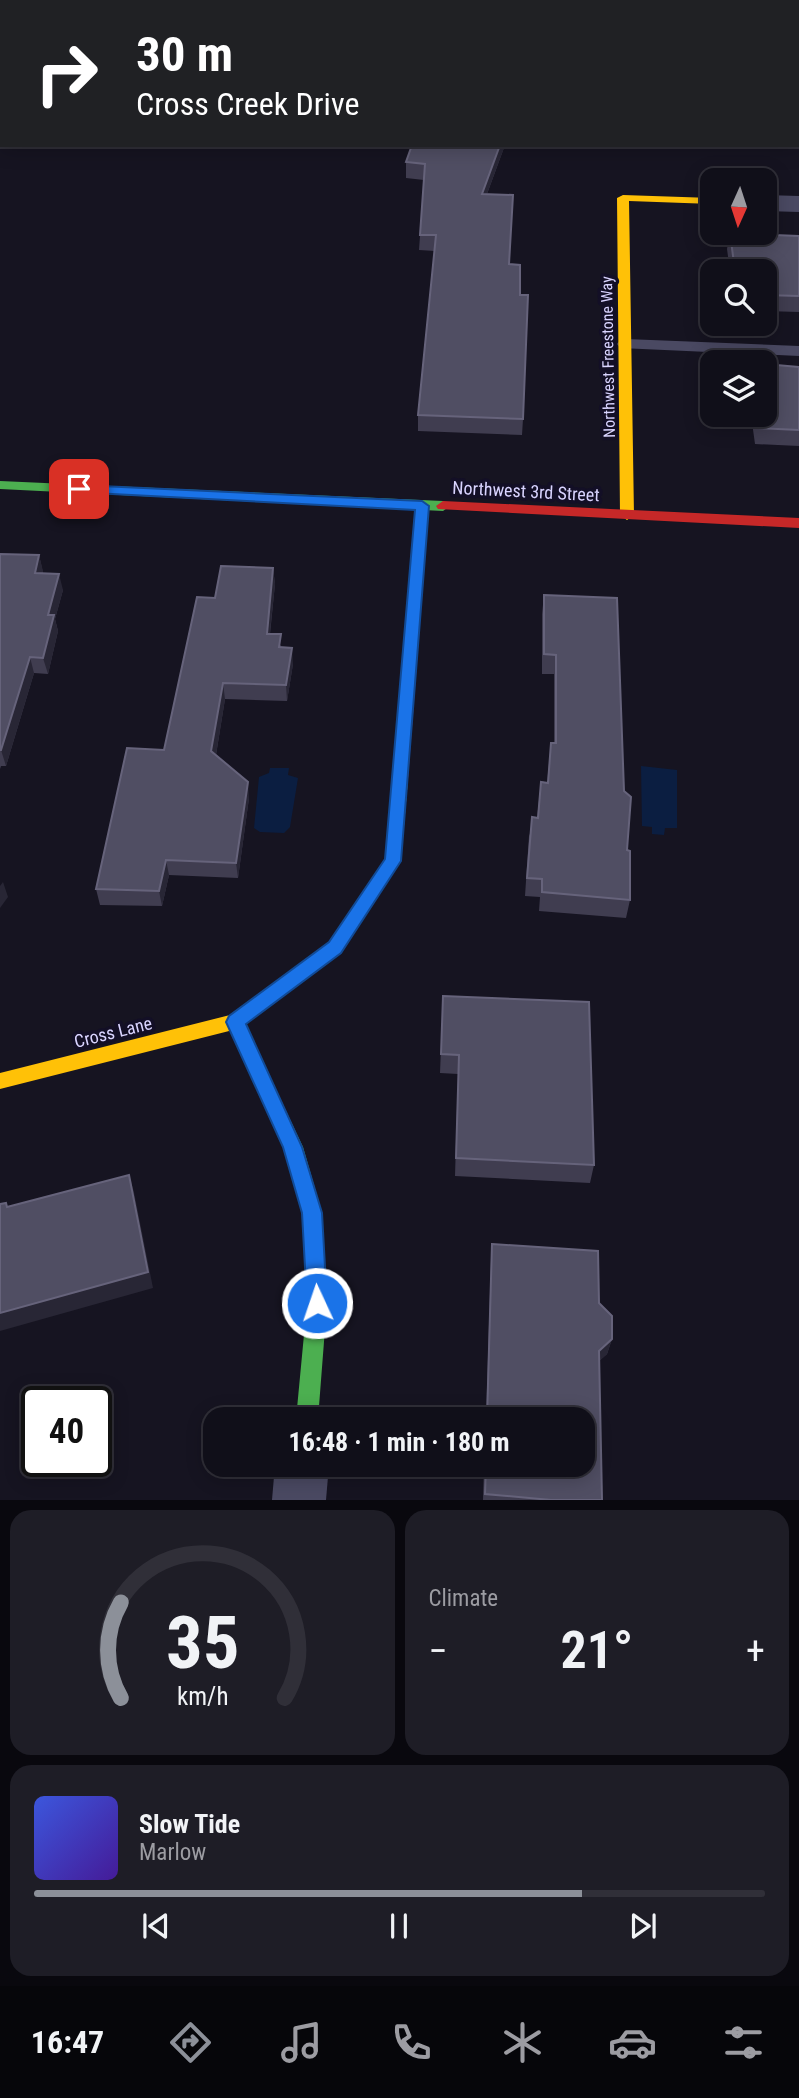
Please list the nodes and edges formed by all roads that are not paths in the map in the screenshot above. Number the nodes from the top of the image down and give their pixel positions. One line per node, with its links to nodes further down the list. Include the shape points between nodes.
1 (700, 201): 4 (street, Northwest Freestone Way, via 623,198)
2 (777, 203): 3 (street)
3 (799, 204)
4 (626, 344): 5 (lane); 8 (street, Northwest Freestone Way)
5 (799, 351)
6 (0, 485): 7 (street, Northwest 3rd Street)
7 (422, 506): 8 (street, Northwest 3rd Street); 10 (street, via 393,861 335,947)
8 (627, 515): 9 (street, Northwest 3rd Street)
9 (799, 523)
10 (235, 1022): 11 (street, Cross Lane); 12 (street, via 292,1147 312,1213 317,1303)
11 (0, 1081)
12 (308, 1407)
13 (302, 1477): 14 (street)
14 (299, 1500)

